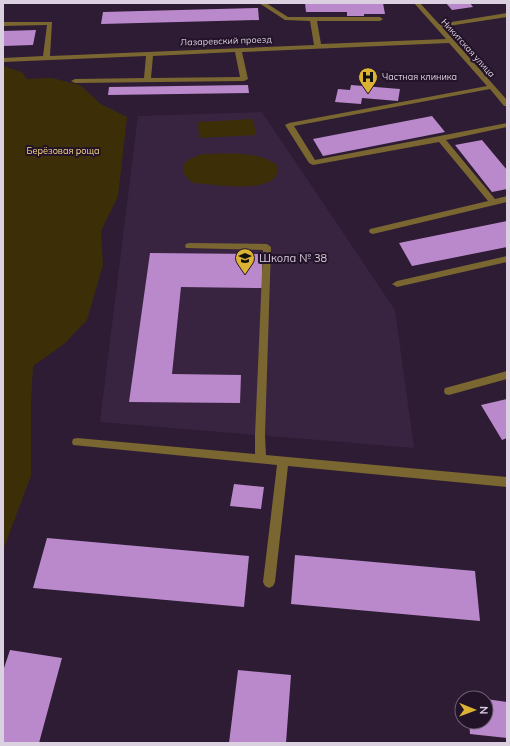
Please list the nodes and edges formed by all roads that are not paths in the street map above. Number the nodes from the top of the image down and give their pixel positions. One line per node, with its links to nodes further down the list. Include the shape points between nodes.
1 (262, 3): 4 (street, via 288,19)
2 (416, 3): 7 (street, Никитская улица)
3 (507, 15): 7 (street)
4 (313, 19): 5 (street); 9 (street)
5 (380, 19)
6 (3, 24): 12 (street, via 50,22)
7 (436, 26): 8 (street, Никитская улица)
8 (450, 41): 9 (street, Лазаревский проезд); 16 (street, Никитская улица)
9 (318, 46): 10 (street, Лазаревский проезд)
10 (238, 50): 11 (street, Лазаревский проезд); 14 (street, via 244,79)
11 (150, 53): 12 (street, Лазаревский проезд); 14 (street)
12 (46, 58): 13 (street, Лазаревский проезд)
13 (3, 60)
14 (147, 80): 15 (street)
15 (76, 81)
16 (492, 87): 17 (street, Никитская улица); 19 (street, via 289,125 313,163)
17 (507, 104)
18 (507, 125): 19 (street)
19 (441, 138): 21 (street)
20 (507, 199): 21 (street)
21 (493, 202): 22 (street)
22 (373, 231)
23 (189, 246): 29 (street, via 267,247)
24 (507, 259): 25 (street)
25 (397, 284)
26 (507, 375): 27 (street)
27 (449, 391)
28 (77, 442): 29 (street)
29 (261, 458): 30 (street)
30 (283, 460): 31 (street); 32 (street)
31 (507, 482)
32 (269, 582)

